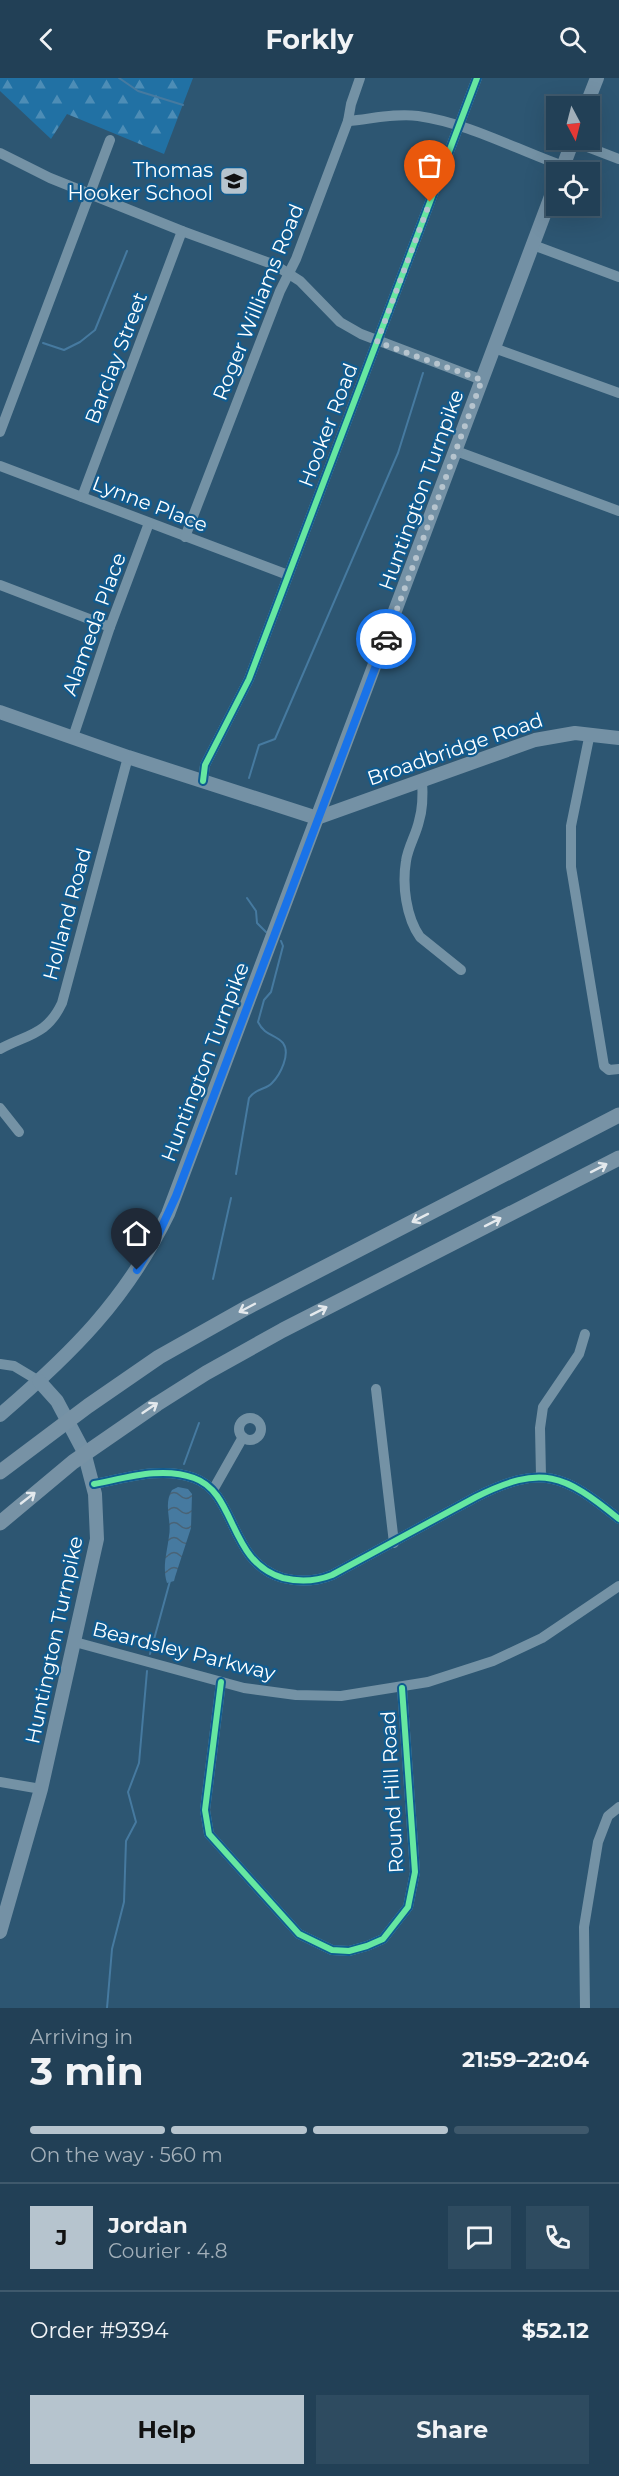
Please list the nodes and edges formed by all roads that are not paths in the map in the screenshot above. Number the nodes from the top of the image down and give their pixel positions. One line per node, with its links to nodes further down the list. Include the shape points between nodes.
1 (359, 78): 5 (street, Roger Williams Road)
2 (477, 78): 6 (street, Hooker Road)
3 (597, 78): 4 (main road)
4 (590, 96)
5 (348, 121): 6 (street, via 416,115); 16 (street, Roger Williams Road)
6 (459, 125): 11 (street); 18 (street, Hooker Road)
7 (110, 140): 12 (street)
8 (597, 150): 10 (street)
9 (0, 153): 12 (street)
10 (619, 159)
11 (546, 162)
12 (91, 195): 14 (street); 22 (street)
13 (546, 210): 15 (main road, Huntington Turnpike)
14 (182, 231): 16 (street); 25 (street, Barclay Street)
15 (533, 245): 17 (street); 19 (main road, Huntington Turnpike)
16 (289, 272): 18 (street, via 340,322); 28 (street, Roger Williams Road)
17 (619, 277)
18 (377, 342): 20 (street); 29 (street, Hooker Road)
19 (494, 348): 20 (main road, Huntington Turnpike); 21 (street)
20 (482, 380): 23 (main road, Huntington Turnpike)
21 (619, 393)
22 (0, 432)
23 (456, 451): 26 (street); 39 (main road, Huntington Turnpike)
24 (0, 466): 25 (street, Lynne Place)
25 (82, 497): 27 (street, Lynne Place)
26 (619, 512)
27 (150, 523): 28 (street, Lynne Place); 31 (street, Alameda Place)
28 (185, 537): 29 (street, Lynne Place)
29 (288, 575): 38 (street, Hooker Road, via 249,679 205,765)
30 (0, 585): 31 (street)
31 (110, 627): 34 (street, Alameda Place)
32 (0, 712): 34 (main road)
33 (590, 733): 35 (main road, Broadbridge Road); 37 (main road, Broadbridge Road, via 535,740); 42 (street, via 571,826 570,867 604,1066)
34 (73, 737): 36 (main road)
35 (619, 738)
36 (128, 757): 38 (main road); 41 (street, Holland Road, via 62,1003 41,1031)
37 (422, 780): 39 (main road, Broadbridge Road); 40 (street, via 419,822 406,860 408,907 420,937)
38 (203, 781): 39 (main road)
39 (318, 818): 51 (main road, Huntington Turnpike, via 159,1233 115,1302)
40 (461, 970)
41 (0, 1049)
42 (619, 1069)
43 (619, 1107): 48 (highway)
44 (0, 1108): 46 (street)
45 (619, 1115): 48 (highway)
46 (19, 1131)
47 (619, 1158): 60 (highway, one-way to 47, via 58,1475 157,1404 240,1354)
48 (509, 1171): 55 (highway, one-way to 55, via 159,1357)
49 (585, 1334): 56 (street, via 579,1354 543,1407)
50 (0, 1364): 51 (street, via 14,1366)
51 (39, 1381): 53 (main road); 57 (main road, Huntington Turnpike, via 57,1401 78,1439)
52 (376, 1389): 61 (street)
53 (0, 1415)
54 (243, 1437): 58 (street)
55 (0, 1472)
56 (541, 1476): 59 (street, via 577,1487); 61 (street, via 499,1486)
57 (94, 1484): 58 (street, via 171,1473 194,1478); 63 (main road, Huntington Turnpike, via 97,1539)
58 (213, 1490): 61 (street, via 255,1562 286,1579 322,1579)
59 (619, 1519)
60 (0, 1523)
61 (394, 1543)
62 (619, 1586): 65 (street, Beardsley Parkway, via 520,1649 457,1674)
63 (75, 1642): 64 (street, Beardsley Parkway); 67 (main road, Huntington Turnpike)
64 (221, 1682): 65 (street, Beardsley Parkway, via 265,1692 320,1696); 65 (street, Round Hill Road, via 205,1810 209,1834 299,1934 332,1950 349,1951 383,1939 408,1907 413,1891 415,1872)
65 (402, 1688)
66 (0, 1782): 67 (street)
67 (41, 1789): 69 (main road, Huntington Turnpike)
68 (619, 1807): 71 (street, via 608,1816 598,1842 584,1927)
69 (2, 1917): 70 (main road, Huntington Turnpike)
70 (0, 1932)
71 (585, 2008)

